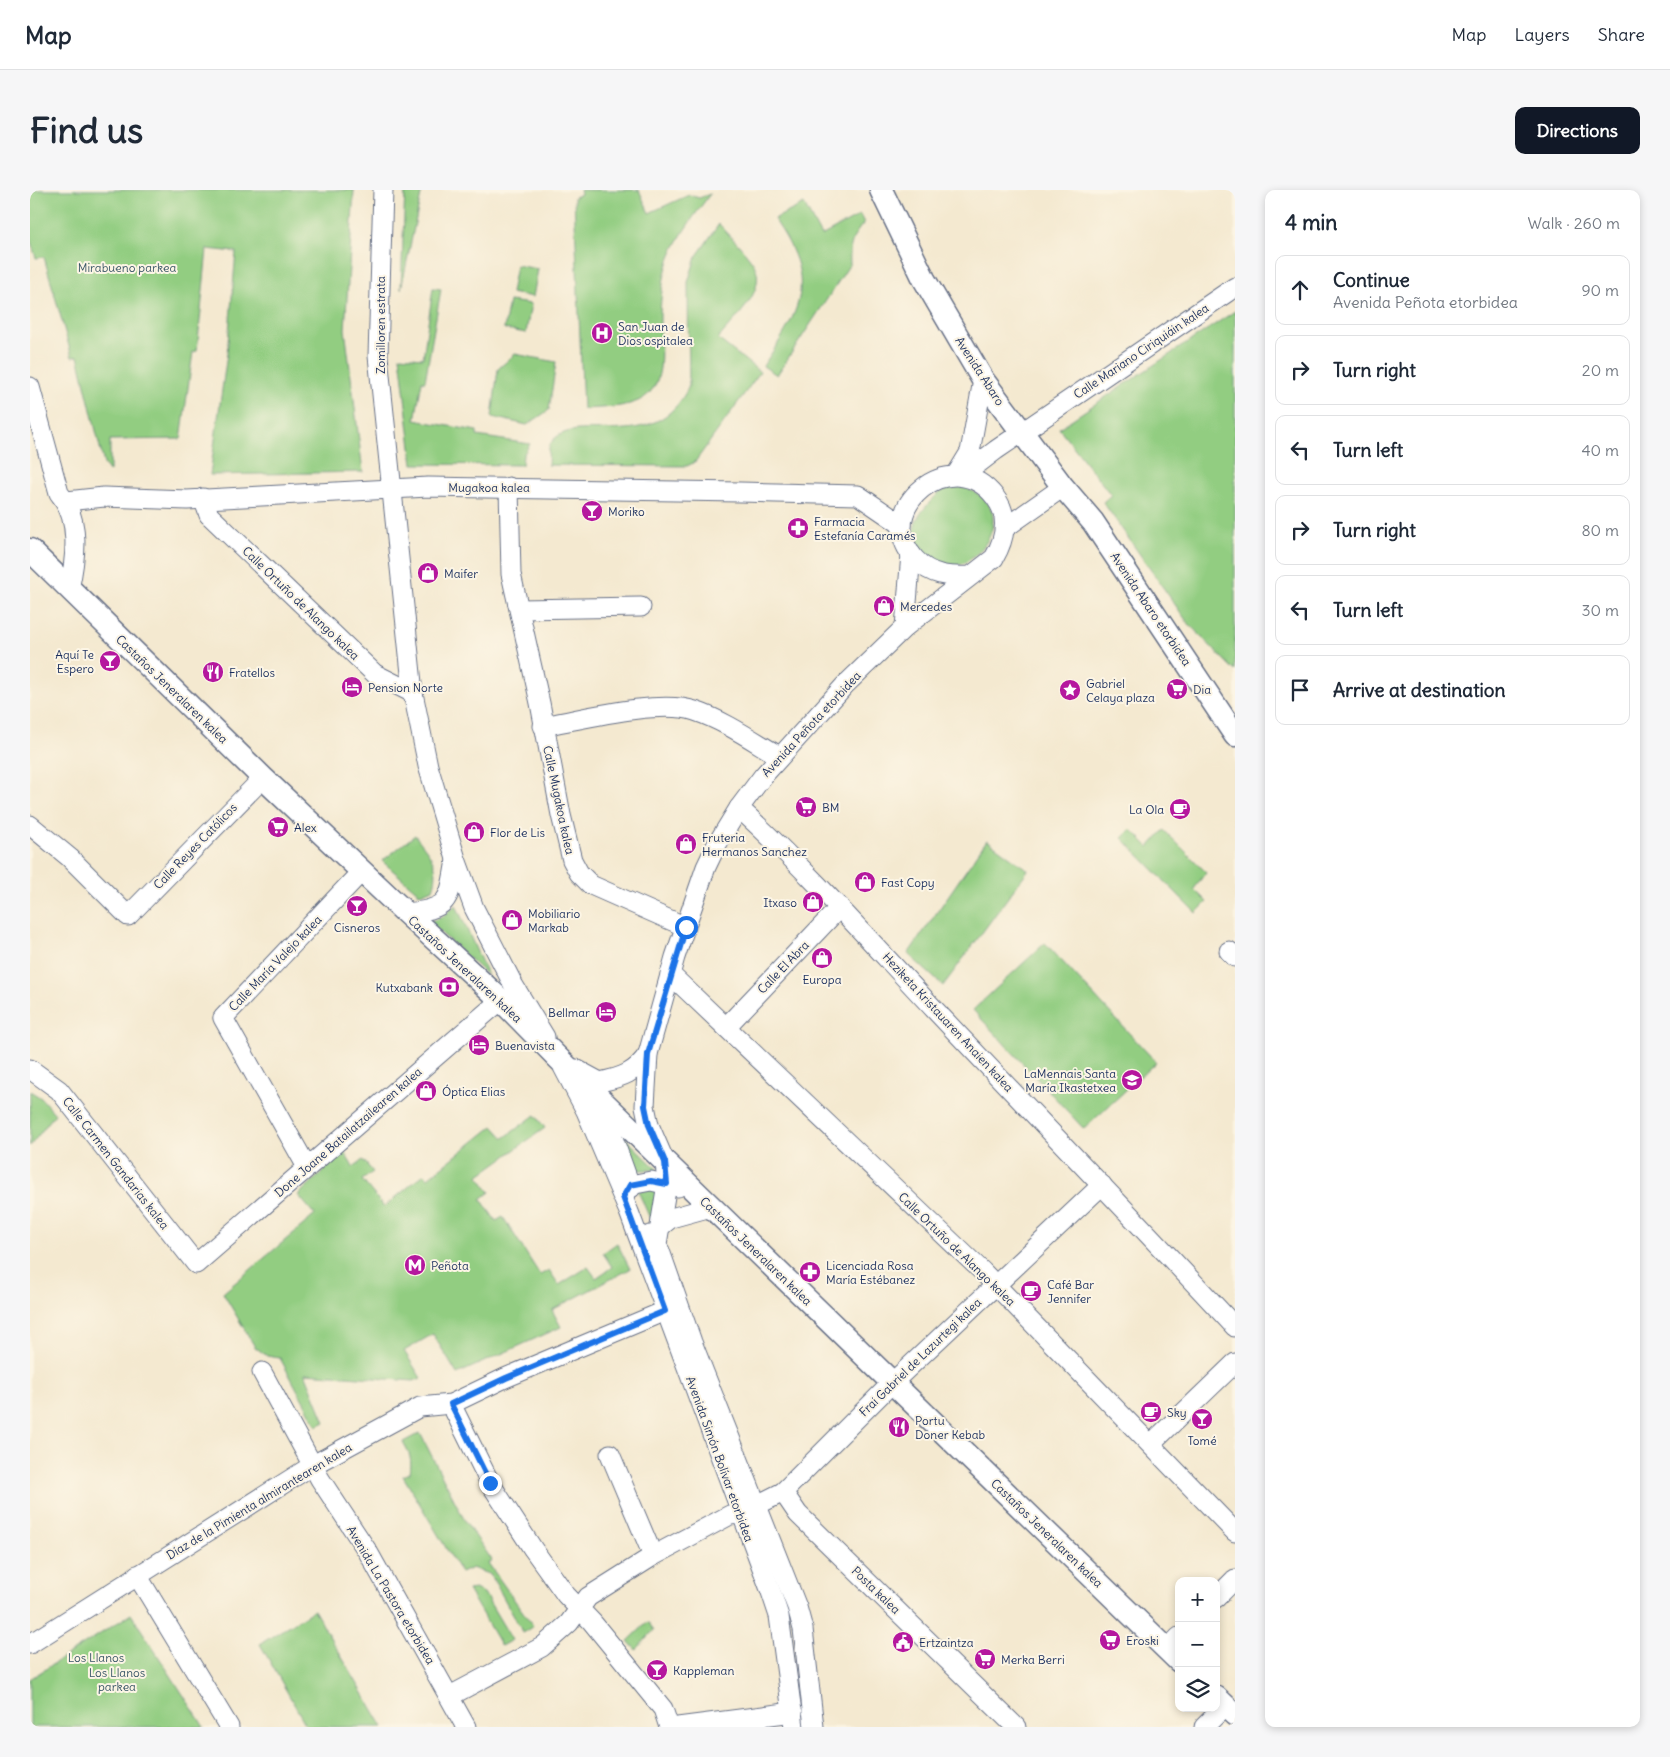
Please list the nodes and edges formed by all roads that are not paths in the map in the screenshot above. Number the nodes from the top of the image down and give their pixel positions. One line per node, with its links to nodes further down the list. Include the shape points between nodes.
1 (881, 190): 4 (street, Avenida Abaro, via 908,248)
2 (381, 193): 10 (street, Zomilloren estrata, via 378,356)
3 (1235, 287): 6 (street, Calle Mariano Ciriquiáin kalea)
4 (983, 380): 6 (street, Avenida Abaro); 7 (street, via 970,452)
5 (30, 387): 12 (street, via 60,493)
6 (1022, 432): 7 (street, Calle Mariano Ciriquiáin kalea); 9 (street, Avenida Abaro)
7 (959, 476): 13 (street, via 940,478 926,484 907,507); 14 (street, via 985,486 996,498 1003,512)
8 (510, 487): 10 (street, Mugakoa kalea); 13 (street, Mugakoa kalea, via 858,495); 20 (street, Calle Mugakoa kalea, via 511,574)
9 (1063, 487): 14 (street); 24 (street, Avenida Abaro etorbidea, via 1093,522)
10 (392, 489): 11 (street, Mugakoa kalea); 22 (street, Avenida Simón Bolívar etorbidea)
11 (203, 498): 12 (street, Mugakoa kalea, via 104,497); 22 (street, Calle Ortuño de Alango kalea, via 209,514 375,674)
12 (67, 501): 18 (street, via 75,532 74,568)
13 (902, 525): 16 (street, via 904,540)
14 (1005, 528): 17 (street, via 1002,544 994,558)
15 (30, 550): 18 (street, Castaños Jeneralaren kalea)
16 (911, 554): 17 (street, via 922,566 937,574); 21 (street)
17 (971, 576): 21 (street, Avenida Peñota etorbidea)
18 (69, 589): 26 (street, Castaños Jeneralaren kalea)
19 (641, 607): 20 (street)
20 (520, 609): 23 (street, Calle Mugakoa kalea)
21 (905, 627): 25 (street, Avenida Peñota etorbidea)
22 (414, 693): 29 (street, Avenida Simón Bolívar etorbidea, via 428,766)
23 (543, 726): 25 (street, via 667,705 694,710); 33 (street, Calle Mugakoa kalea, via 572,860 579,873 591,885 622,901)
24 (1235, 735)
25 (779, 756): 27 (street, Avenida Peñota etorbidea)
26 (263, 778): 28 (street, Calle Reyes Católicos, via 128,916 70,858); 30 (street, Castaños Jeneralaren kalea)
27 (739, 808): 31 (street, Heziketa Kristauaren Anaien kalea, via 778,842); 33 (street, Avenida Peñota etorbidea, via 706,867)
28 (30, 825)
29 (456, 859): 32 (street, via 447,900 439,907); 38 (street, Avenida Simón Bolívar etorbidea, via 474,908 514,986)
30 (362, 871): 32 (street, Castaños Jeneralaren kalea); 41 (street, Calle María Valejo kalea, via 223,1018)
31 (840, 907): 36 (street, Calle El Abra); 43 (street, Heziketa Kristauaren Anaien kalea)
32 (406, 913): 35 (street, Castaños Jeneralaren kalea)
33 (686, 927): 34 (street, Avenida Peñota etorbidea)
34 (670, 974): 36 (street, Calle Ortuño de Alango kalea); 37 (street, Avenida Peñota etorbidea)
35 (501, 1000): 38 (street, Castaños Jeneralaren kalea); 41 (street, Done Joane Batailatzailearen kalea)
36 (726, 1027): 48 (street, Calle Ortuño de Alango kalea)
37 (648, 1054): 38 (street, Avenida Peñota etorbidea, via 630,1074 600,1082); 42 (street, Avenida Peñota etorbidea, via 645,1106)
38 (558, 1058): 40 (street, Castaños Jeneralaren kalea); 44 (street, Avenida Simón Bolívar etorbidea)
39 (30, 1069): 47 (street, Calle Carmen Gandarias kalea, via 59,1090)
40 (599, 1098): 42 (street, Castaños Jeneralaren kalea); 44 (street, Avenida Simón Bolívar etorbidea)
41 (307, 1168): 47 (street, Done Joane Batailatzailearen kalea)
42 (666, 1173): 44 (street); 45 (street, Castaños Jeneralaren kalea); 46 (street, Avenida Simón Bolívar etorbidea)
43 (1102, 1185): 48 (street, Frai Gabriel de Lazurtegi kalea); 50 (street, Heziketa Kristauaren Anaien kalea)
44 (627, 1191): 46 (street, Avenida Simón Bolívar etorbidea, via 648,1232); 49 (street, Avenida Simón Bolívar etorbidea)
45 (704, 1200): 46 (street, via 671,1218); 53 (street, Castaños Jeneralaren kalea)
46 (659, 1235): 59 (street, Avenida Simón Bolívar etorbidea, via 692,1342)
47 (196, 1264)
48 (995, 1286): 53 (street, Frai Gabriel de Lazurtegi kalea); 55 (street, Calle Ortuño de Alango kalea)
49 (665, 1311): 54 (street, Díaz de la Pimienta almirantearen kalea); 60 (street, Avenida Simón Bolívar etorbidea)
50 (1235, 1327)
51 (1235, 1363): 55 (street)
52 (262, 1372): 57 (street)
53 (892, 1383): 58 (street, Frai Gabriel de Lazurtegi kalea); 68 (street, Castaños Jeneralaren kalea)
54 (451, 1404): 57 (street, Díaz de la Pimienta almirantearen kalea, via 420,1406); 66 (street, via 490,1483 566,1595)
55 (1151, 1444): 61 (street, Calle Ortuño de Alango kalea)
56 (610, 1454): 62 (street)
57 (313, 1465): 63 (street, Díaz de la Pimienta almirantearen kalea); 69 (street, Avenida La Pastora etorbidea, via 368,1552)
58 (783, 1492): 59 (street); 77 (street, Posta kalea, via 798,1514)
59 (757, 1505): 76 (street, Avenida Simón Bolívar etorbidea, via 803,1630)
60 (740, 1514): 62 (street, via 730,1515); 71 (street, Avenida Simón Bolívar etorbidea, via 779,1616)
61 (1235, 1532)
62 (653, 1556): 66 (street, via 588,1597)
63 (137, 1575): 67 (street, Díaz de la Pimienta almirantearen kalea); 72 (street)
64 (1235, 1579): 65 (street)
65 (1220, 1594)
66 (580, 1609): 69 (street, via 542,1647); 74 (street, via 663,1709)
67 (30, 1644)
68 (1175, 1649)
69 (450, 1696): 73 (street, Avenida La Pastora etorbidea)
70 (1225, 1706): 78 (street)
71 (794, 1720): 75 (street)
72 (229, 1727)
73 (466, 1727)
74 (668, 1727)
75 (678, 1727)
76 (814, 1727)
77 (1016, 1727)
78 (1204, 1727)

